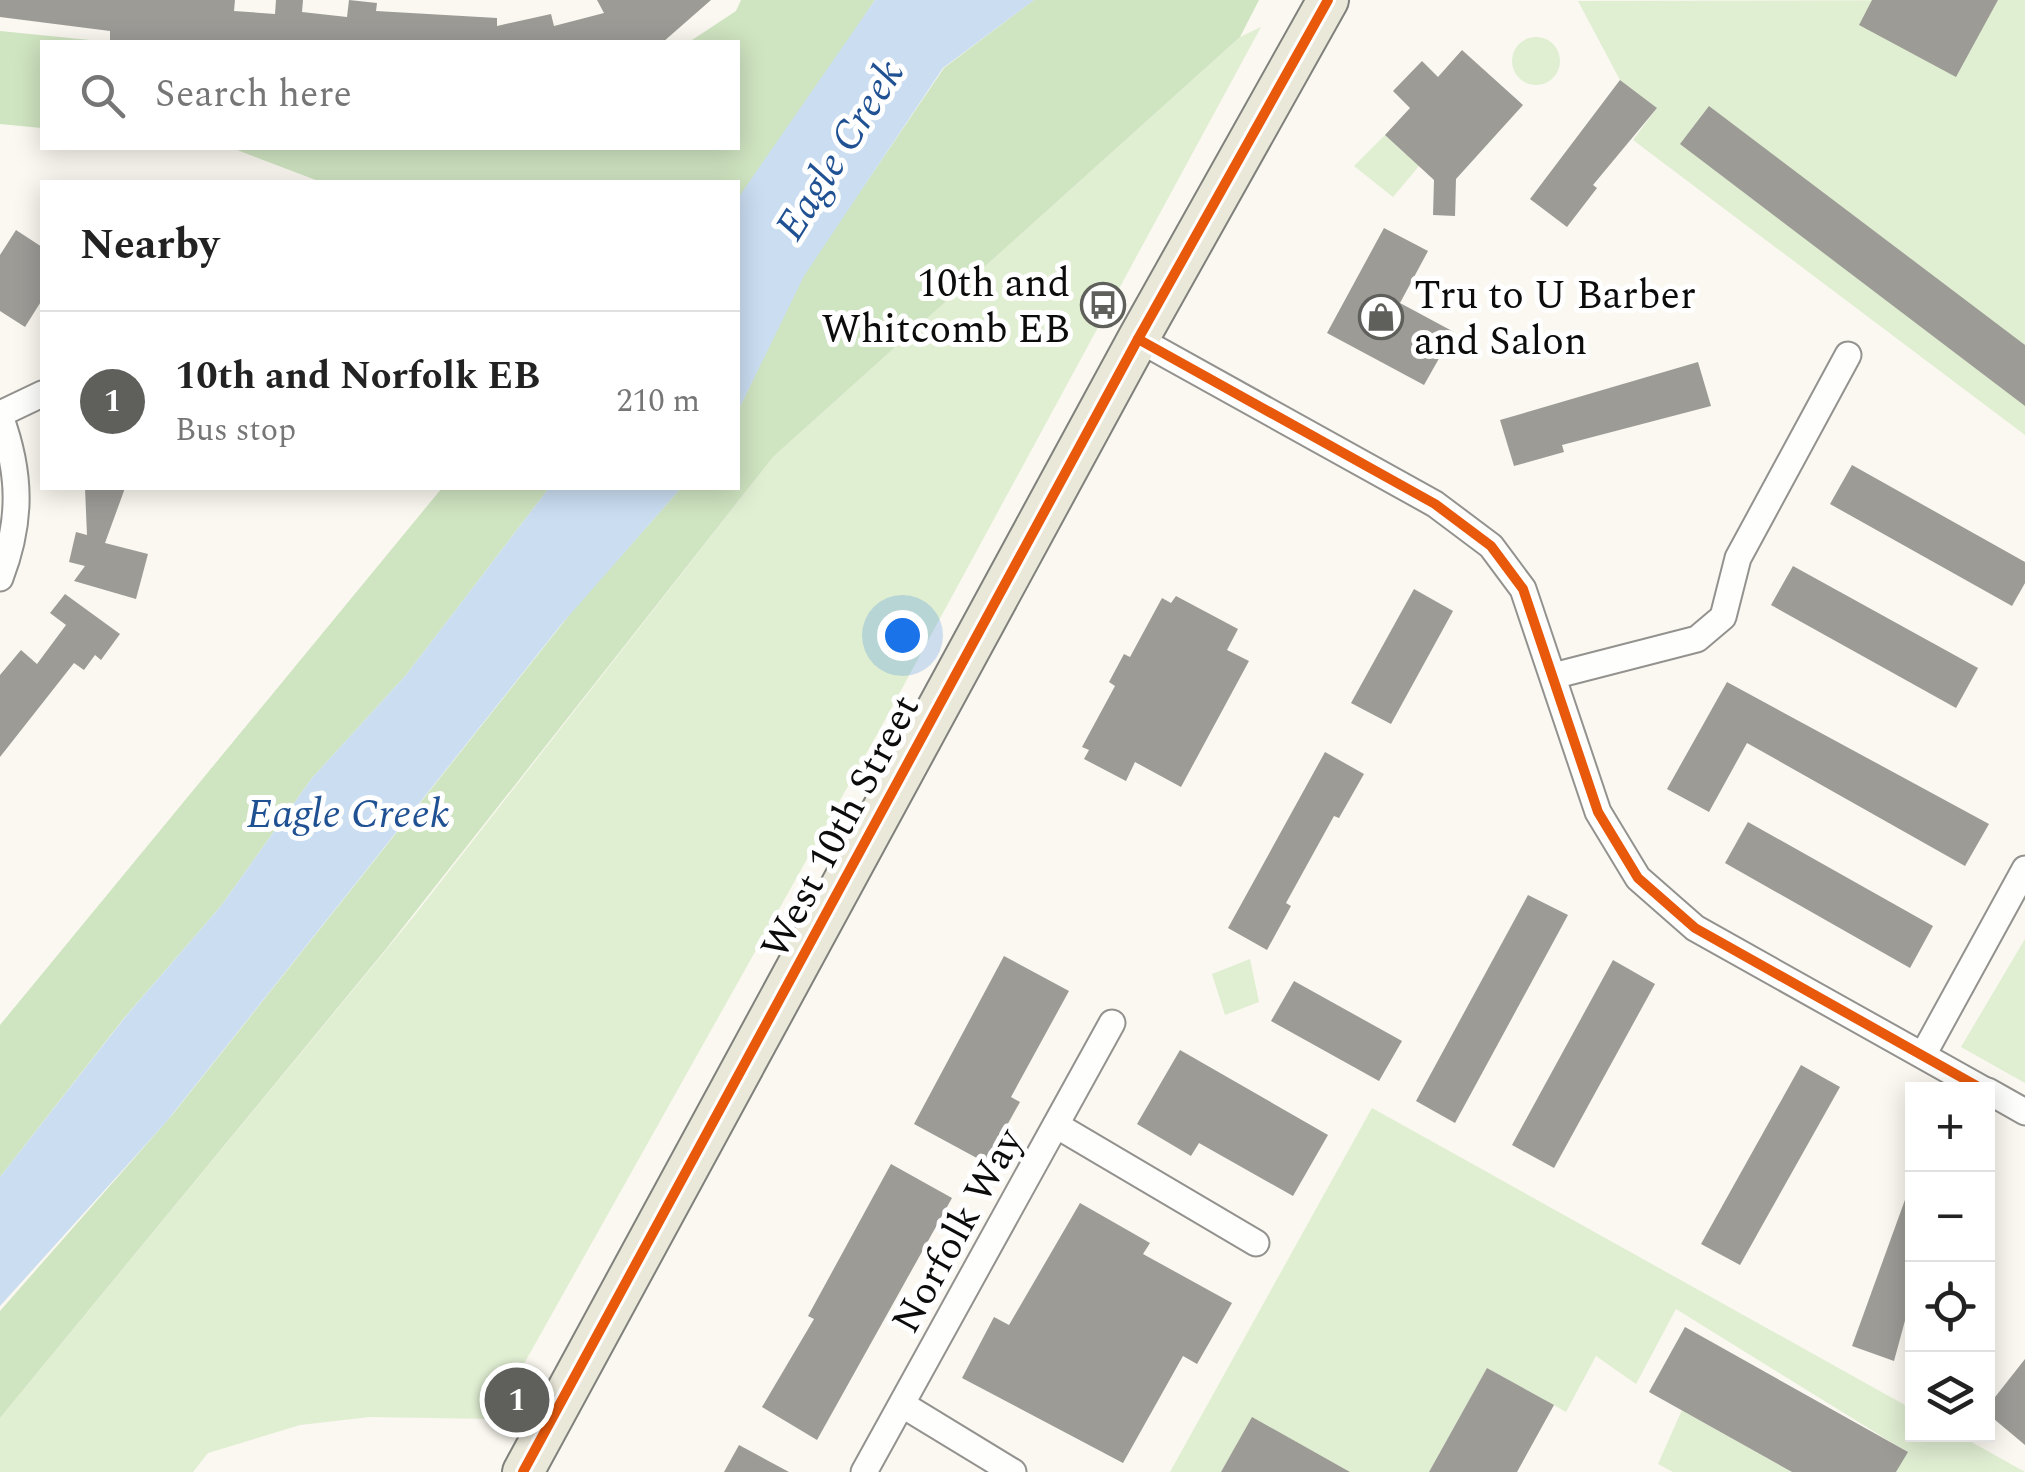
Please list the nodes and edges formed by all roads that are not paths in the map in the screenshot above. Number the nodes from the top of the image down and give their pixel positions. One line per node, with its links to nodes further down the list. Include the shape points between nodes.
1 (1328, 0): 2 (main road, West 10th Street)
2 (1138, 339): 7 (street, via 1470,528 1523,590); 17 (main road, West 10th Street)
3 (1848, 355): 7 (street, via 1738,558 1723,616 1713,629 1698,639)
4 (40, 395): 5 (street)
5 (0, 415): 6 (street, via 12,447 18,510)
6 (0, 578)
7 (1554, 676): 10 (street, via 1603,824 1656,897 1708,935)
8 (2025, 869): 10 (street)
9 (1112, 1023): 14 (street, Norfolk Way)
10 (1922, 1055): 11 (street)
11 (1971, 1082)
12 (1995, 1095): 13 (street)
13 (2025, 1112)
14 (1056, 1125): 15 (street); 16 (street, Norfolk Way)
15 (1256, 1243)
16 (902, 1405): 18 (street, Norfolk Way); 19 (street)
17 (523, 1472)
18 (864, 1472)
19 (1013, 1472)

